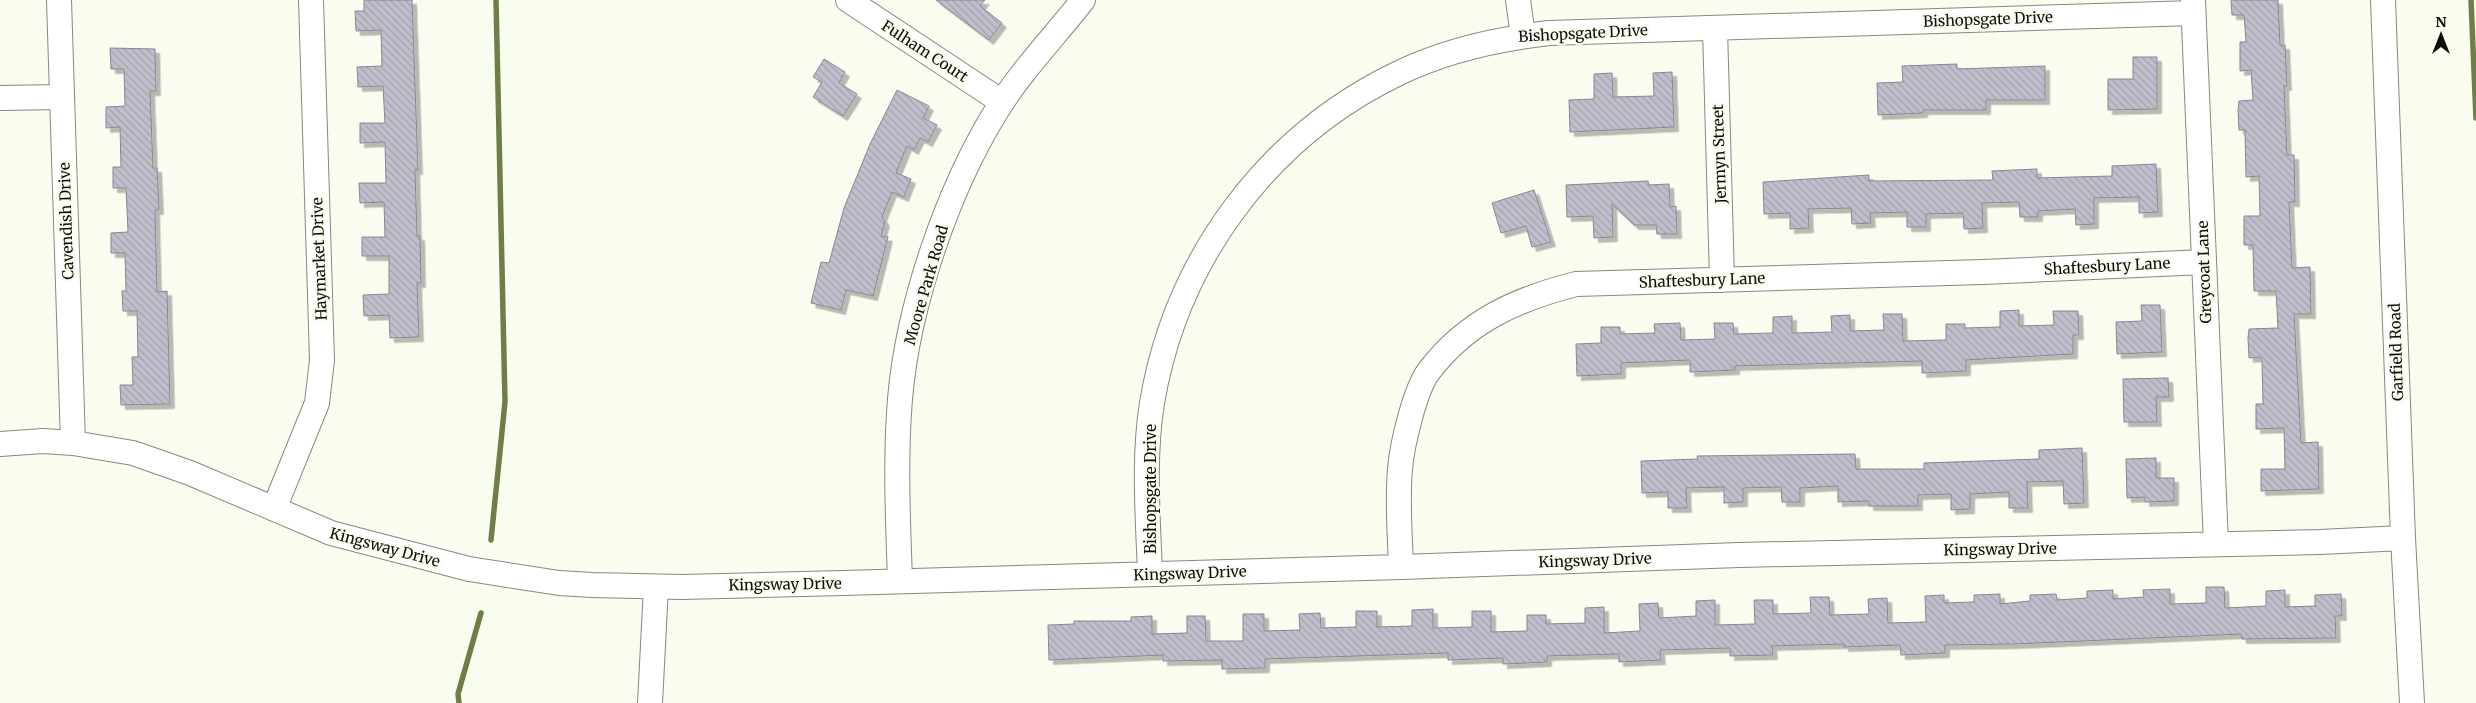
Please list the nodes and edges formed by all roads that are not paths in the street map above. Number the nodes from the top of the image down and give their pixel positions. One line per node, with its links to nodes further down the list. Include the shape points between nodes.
1 (59, 0): 10 (street, Cavendish Drive)
2 (311, 0): 17 (street, Haymarket Drive, via 322,360 317,403)
3 (848, 0): 12 (street, Fulham Court)
4 (1083, 0): 12 (street, Moore Park Road)
5 (1518, 0): 9 (street)
6 (2383, 0): 18 (street, Garfield Road)
7 (2193, 7): 8 (street, Bishopsgate Drive); 13 (street, Greycoat Lane)
8 (1715, 28): 9 (street, Bishopsgate Drive); 14 (street, Jermyn Street)
9 (1523, 36): 21 (street, Bishopsgate Drive, via 1470,47 1421,63 1340,106 1302,135 1266,169 1223,224 1179,306 1162,356 1152,402 1148,449)
10 (62, 97): 11 (street); 15 (street, Cavendish Drive)
11 (0, 98)
12 (1002, 102): 22 (street, Moore Park Road, via 946,214 930,258 909,341 900,398 897,456)
13 (2204, 262): 14 (street, Shaftesbury Lane); 19 (street, Greycoat Lane)
14 (1722, 280): 20 (street, Shaftesbury Lane, via 1576,284 1536,294 1502,309 1462,336 1428,372 1409,419 1400,469)
15 (73, 442): 16 (street, Kingsway Drive); 17 (street, Kingsway Drive, via 133,453)
16 (0, 444)
17 (274, 509): 23 (street, Kingsway Drive, via 331,533 469,569 559,583)
18 (2403, 538): 19 (street, Kingsway Drive); 25 (street, Garfield Road)
19 (2216, 544): 20 (street, Kingsway Drive)
20 (1401, 567): 21 (street, Kingsway Drive)
21 (1150, 574): 22 (street, Kingsway Drive)
22 (900, 581): 23 (street, Kingsway Drive)
23 (656, 587): 24 (street)
24 (650, 703)
25 (2412, 703)

